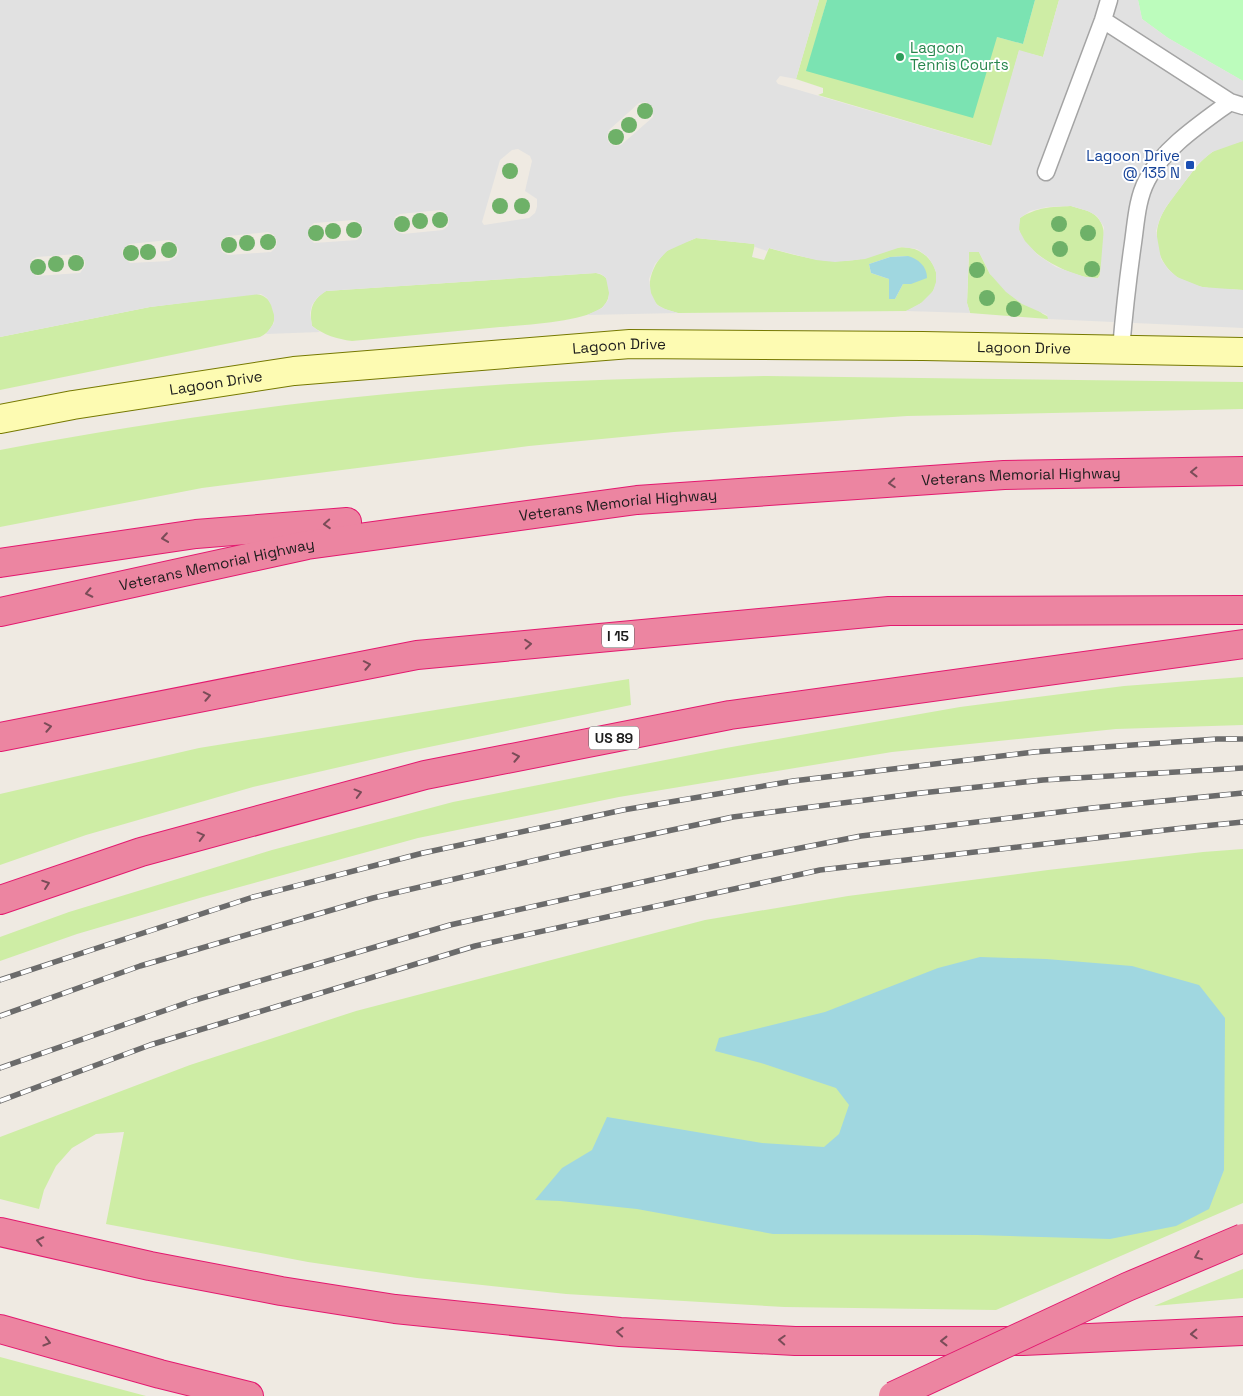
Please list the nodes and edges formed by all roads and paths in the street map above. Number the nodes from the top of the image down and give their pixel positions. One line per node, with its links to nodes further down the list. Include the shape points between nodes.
1 (1109, 0): 2 (lane)
2 (1103, 20): 3 (lane); 4 (lane)
3 (1236, 104): 5 (lane, via 1193,130 1161,158 1146,180 1138,204)
4 (1046, 172)
5 (1121, 349): 6 (street, Lagoon Drive); 7 (street, Lagoon Drive, via 630,344 294,371)
6 (1243, 352)
7 (0, 419)
8 (1243, 471): 9 (highway, Veterans Memorial Highway, one-way to 9, via 1004,475)
9 (637, 500): 10 (highway, one-way to 10, via 196,534); 12 (highway, Veterans Memorial Highway, one-way to 12, via 307,545)
10 (0, 563)
11 (1243, 610): 14 (highway, I 15, one-way to 11, via 417,655 889,611)
12 (0, 612)
13 (1243, 644): 15 (highway, US 89, one-way to 13, via 141,852 425,775 730,715)
14 (0, 737)
15 (0, 900)
16 (0, 1232): 19 (highway, one-way to 16, via 1023,1341 795,1341 620,1332 395,1309 150,1266)
17 (1243, 1238): 21 (highway, one-way to 21, bridge)
18 (0, 1329): 20 (highway, one-way to 20)
19 (1243, 1331)
20 (249, 1396)
21 (893, 1396)

